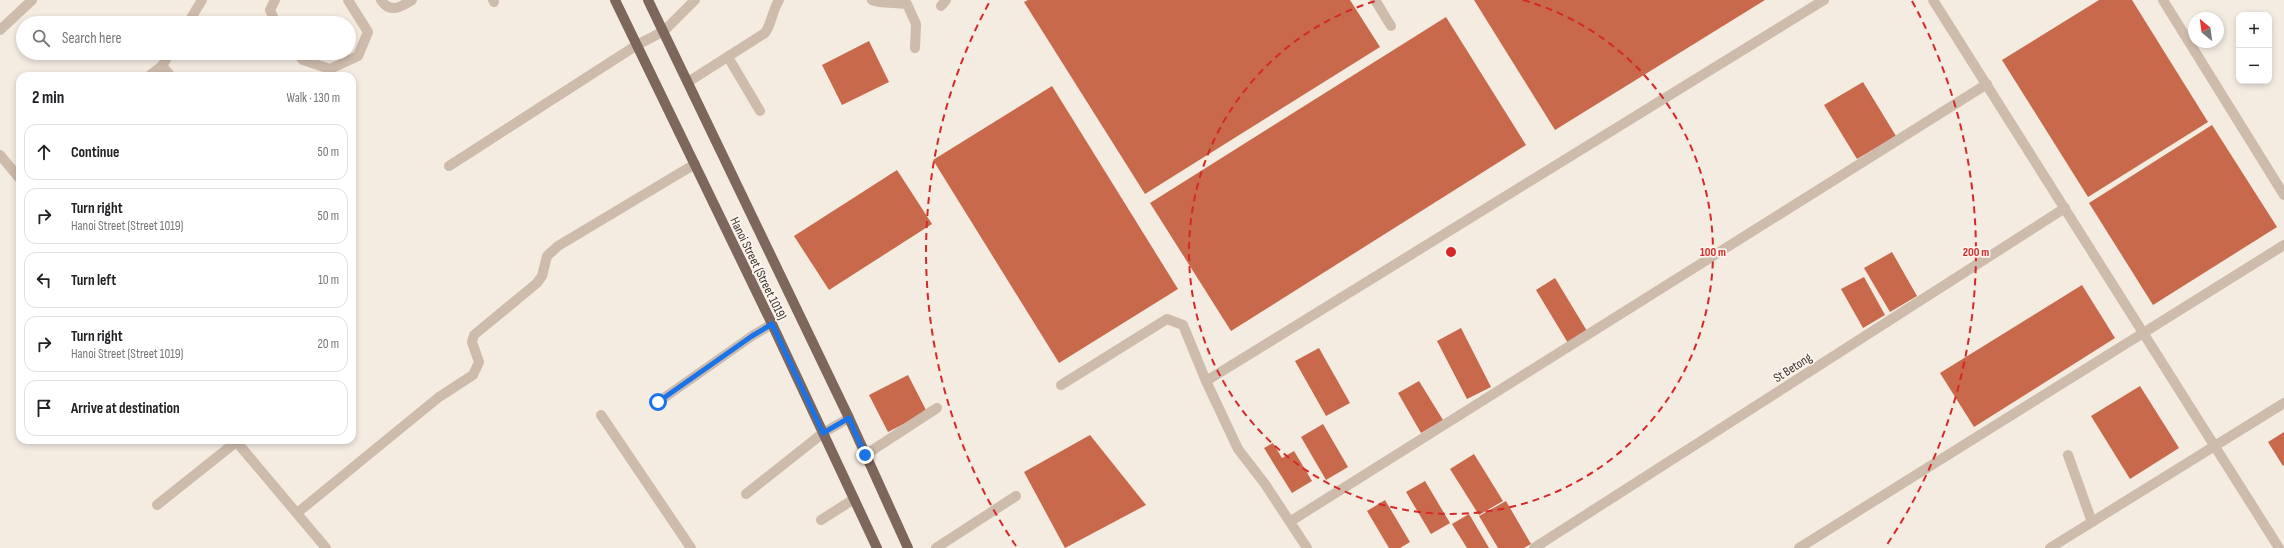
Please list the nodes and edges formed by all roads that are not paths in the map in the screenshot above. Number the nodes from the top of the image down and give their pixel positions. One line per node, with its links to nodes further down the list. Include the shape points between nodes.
1 (32, 0): 19 (street)
2 (202, 0): 16 (street)
3 (275, 0): 17 (street, via 270,10)
4 (348, 0): 23 (street, via 368,32)
5 (381, 0): 6 (street, via 384,6 392,9)
6 (412, 0)
7 (615, 0): 21 (main road, Hanoi Street (Street 1019))
8 (648, 0): 20 (main road, Hanoi Street (Street 1019))
9 (695, 0): 20 (street)
10 (779, 0): 24 (street, via 772,11 765,33)
11 (872, 0): 22 (street, via 907,4 916,24)
12 (1375, 0): 18 (street)
13 (1824, 0): 43 (street)
14 (1933, 0): 32 (street)
15 (2163, 0): 38 (street)
16 (192, 16)
17 (273, 16)
18 (1391, 26)
19 (0, 30)
20 (664, 32): 21 (street); 31 (main road, Hanoi Street (Street 1019))
21 (637, 45): 35 (main road, Hanoi Street (Street 1019)); 36 (street)
22 (916, 48)
23 (356, 57)
24 (728, 57): 31 (street); 33 (street)
25 (166, 60): 28 (street)
26 (302, 60): 27 (street, via 330,69)
27 (349, 60)
28 (162, 66): 29 (street); 30 (street)
29 (154, 72)
30 (167, 72)
31 (688, 82): 49 (main road, Hanoi Street (Street 1019))
32 (1986, 84): 39 (street); 62 (street)
33 (760, 110)
34 (0, 155): 37 (street)
35 (695, 164): 41 (main road, Hanoi Street (Street 1019)); 60 (street, via 558,246 547,256 542,276 537,283 474,335 472,342 478,362 473,375 439,397)
36 (448, 166)
37 (16, 174)
38 (2284, 195)
39 (2064, 208): 42 (street); 70 (street, St Betong)
40 (2284, 245): 42 (street)
41 (772, 324): 45 (street); 50 (main road, Hanoi Street (Street 1019))
42 (2144, 333): 53 (street); 71 (street)
43 (1206, 381): 44 (street, via 1183,325 1167,319); 62 (street, via 1238,449)
44 (1061, 384)
45 (658, 402)
46 (2284, 403): 53 (street)
47 (937, 408): 54 (street)
48 (601, 415): 65 (street)
49 (849, 418): 50 (street); 54 (main road, Hanoi Street (Street 1019))
50 (823, 433): 56 (street); 58 (main road, Hanoi Street (Street 1019))
51 (232, 444): 59 (street)
52 (239, 444): 60 (street)
53 (2215, 446): 63 (street); 73 (street)
54 (865, 455): 67 (main road, Hanoi Street (Street 1019))
55 (2068, 455): 63 (street)
56 (746, 494)
57 (1016, 496): 68 (street)
58 (854, 499): 61 (street); 66 (main road, Hanoi Street (Street 1019))
59 (157, 505)
60 (297, 513): 64 (street)
61 (822, 520)
62 (1291, 521): 69 (street)
63 (2092, 522): 72 (street)
64 (326, 548)
65 (691, 548)
66 (877, 548)
67 (908, 548)
68 (936, 548)
69 (1307, 548)
70 (1534, 548)
71 (1799, 548)
72 (2050, 548)
73 (2280, 548)

